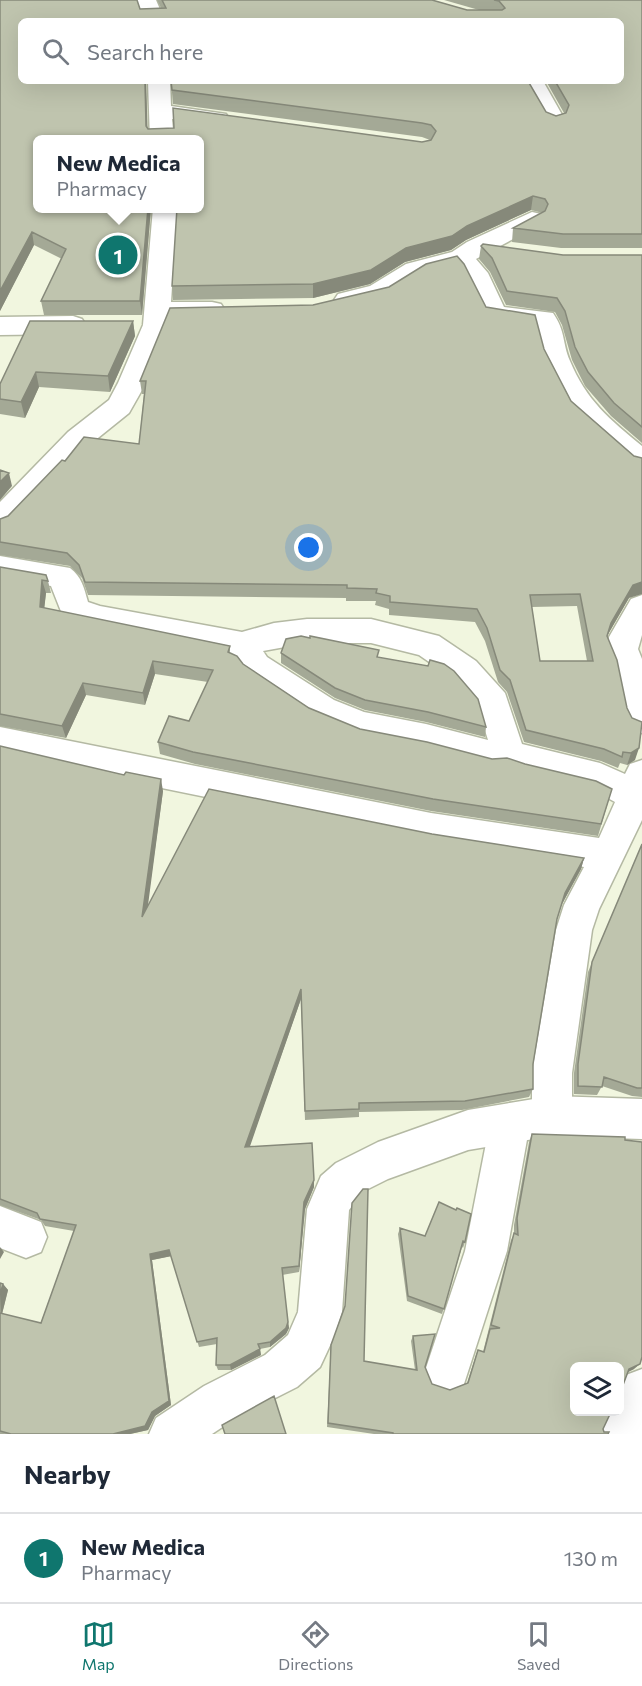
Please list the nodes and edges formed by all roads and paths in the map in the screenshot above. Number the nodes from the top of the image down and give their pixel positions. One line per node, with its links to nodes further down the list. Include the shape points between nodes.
1 (146, 0): 2 (street)
2 (153, 18)
3 (159, 84): 5 (street)
4 (534, 84): 6 (street)
5 (161, 111): 7 (street); 8 (street)
6 (554, 120)
7 (244, 122)
8 (162, 135)
9 (165, 213): 15 (street)
10 (532, 219): 11 (street)
11 (468, 252): 12 (street); 13 (street, via 415,270 379,292); 19 (street, via 495,314 544,319 557,362 580,406)
12 (518, 252)
13 (324, 305)
14 (235, 309): 15 (street)
15 (156, 318): 17 (street); 20 (street, via 144,356 119,406 78,439)
16 (94, 325): 18 (street)
17 (127, 325)
18 (0, 326)
19 (642, 461)
20 (0, 520)
21 (0, 567): 23 (street, via 59,576 67,582 75,610 91,616)
22 (642, 607): 24 (street, via 622,649 632,672)
23 (242, 645): 26 (street, via 256,666 322,709 360,725 490,755); 26 (street, via 273,635 307,631 371,631 428,645 465,670 493,702)
24 (642, 719)
25 (0, 741): 28 (street, via 431,828)
26 (508, 753): 27 (street, via 523,760)
27 (638, 785): 28 (street)
28 (609, 855): 29 (street, via 582,905 574,930 552,1073)
29 (552, 1116): 30 (street); 31 (street)
30 (642, 1119)
31 (510, 1123): 32 (street, via 486,1251); 34 (street, via 468,1130 419,1146 350,1177 336,1191 328,1209 320,1311 304,1351 281,1371 220,1402)
32 (447, 1371)
33 (642, 1391): 35 (street)
34 (172, 1434)
35 (623, 1434)

